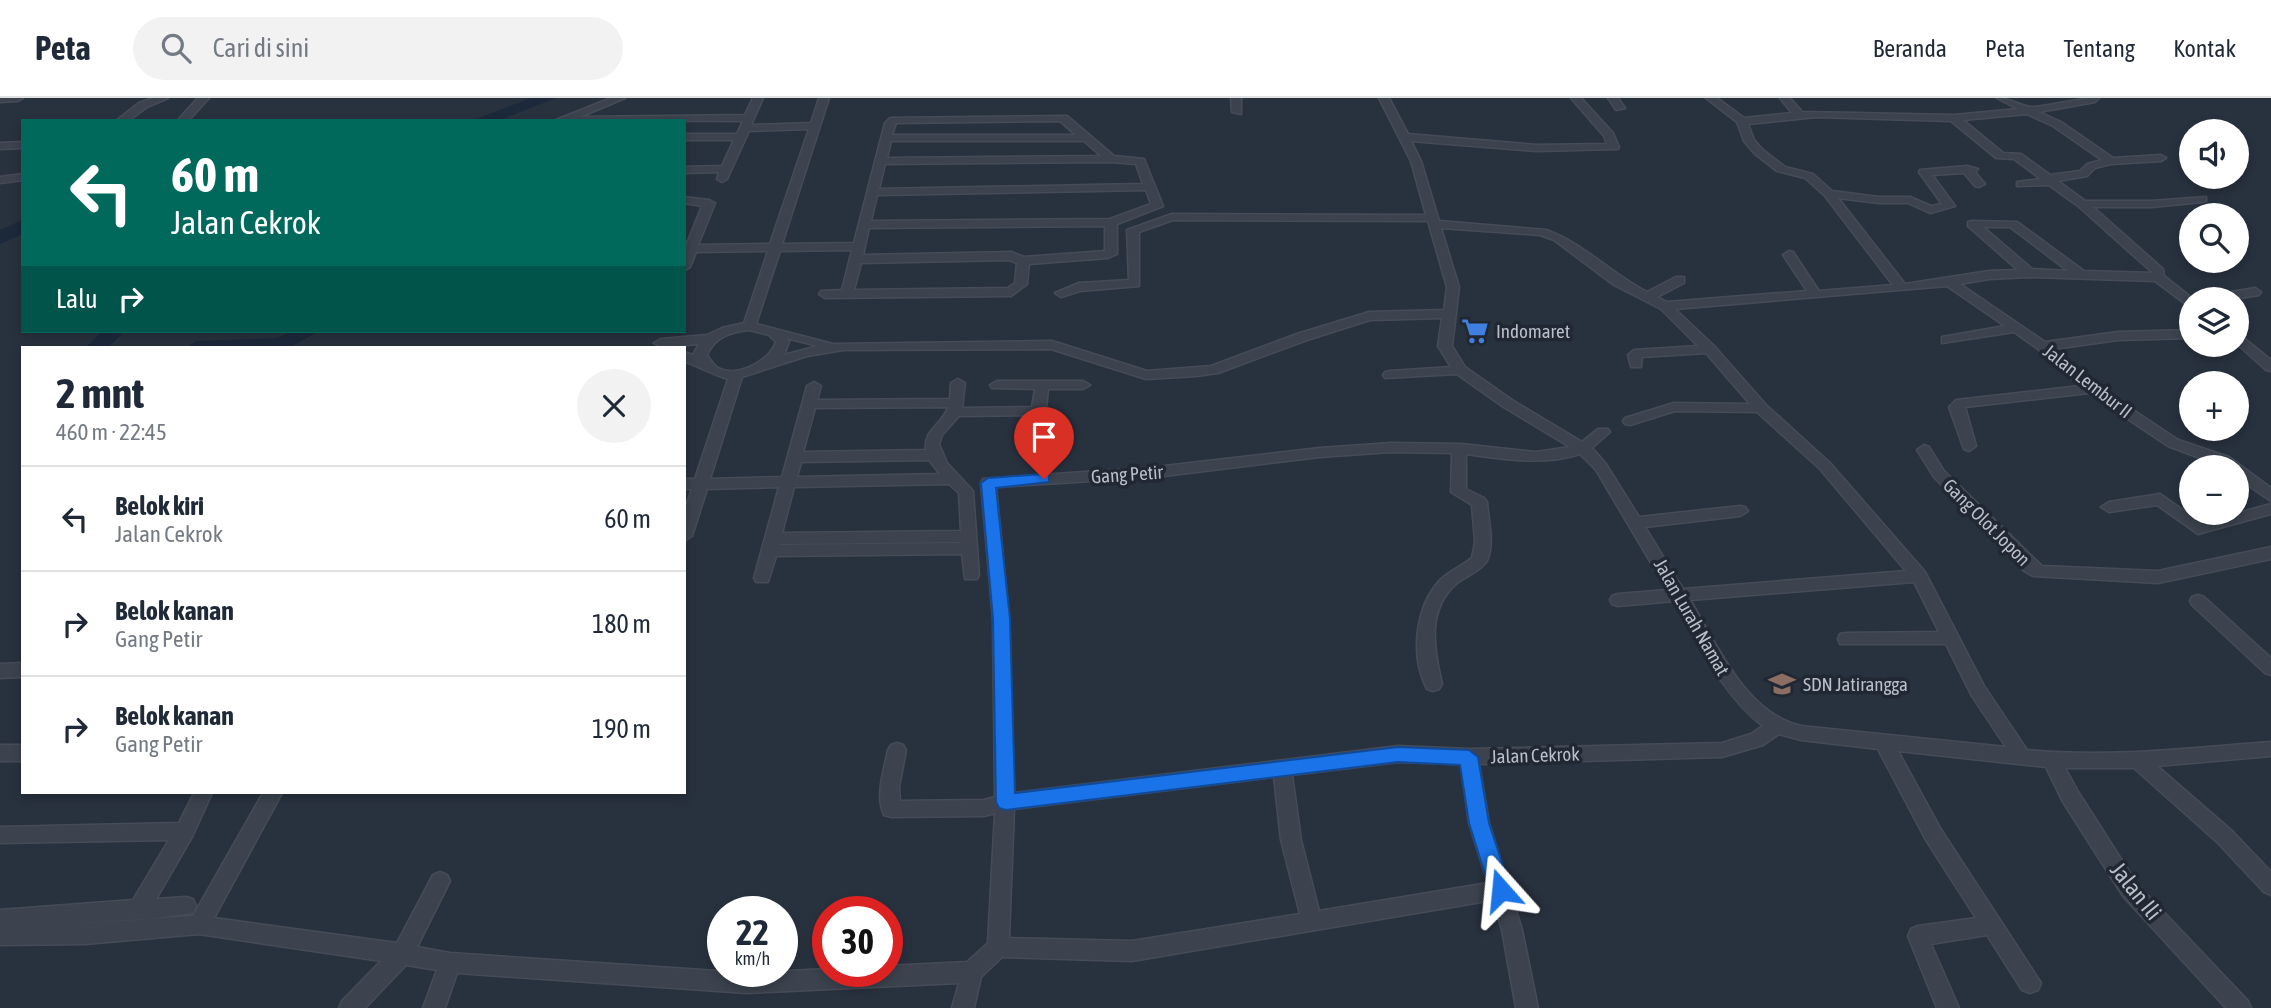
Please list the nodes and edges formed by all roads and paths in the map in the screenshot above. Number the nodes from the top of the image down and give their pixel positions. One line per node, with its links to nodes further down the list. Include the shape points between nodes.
1 (18, 98): 14 (street)
2 (163, 98): 21 (street)
3 (204, 98): 22 (street)
4 (620, 98): 23 (street)
5 (758, 98): 27 (street)
6 (824, 98): 26 (street)
7 (1236, 98): 18 (street)
8 (1380, 98): 28 (street)
9 (1576, 98): 28 (street, via 1614,147 1529,147)
10 (1613, 98): 16 (street)
11 (1712, 98): 24 (street)
12 (1785, 98): 19 (street)
13 (2002, 98): 17 (street)
14 (0, 99)
15 (2095, 99): 17 (street)
16 (1620, 108)
17 (2027, 110): 20 (street); 37 (street, via 2057,124)
18 (1237, 112)
19 (1800, 117): 20 (street, via 1888,114); 24 (street)
20 (1954, 118): 41 (street, via 2000,156 2017,156)
21 (124, 119)
22 (184, 119)
23 (564, 119)
24 (1742, 121): 46 (street, via 1759,152 1782,169 1809,176)
25 (686, 125): 27 (street)
26 (815, 127): 27 (street); 54 (street)
27 (745, 128): 29 (street); 38 (street, via 724,174)
28 (1404, 137): 50 (street, via 1416,161)
29 (686, 138)
30 (887, 138): 31 (street); 31 (street, via 890,123 900,119 1058,116); 36 (street)
31 (1083, 138): 35 (street)
32 (21, 145): 33 (street)
33 (0, 146)
34 (2161, 158): 37 (street)
35 (1111, 159): 36 (street); 44 (street, via 1140,160)
36 (881, 161): 45 (street)
37 (2111, 161): 41 (street, via 2091,166 2083,174)
38 (686, 170)
39 (21, 177): 40 (street)
40 (0, 180)
41 (2050, 180): 43 (street); 49 (street)
42 (1979, 184): 46 (street, via 1970,169 1924,172 1948,206 1930,209 1910,200)
43 (2021, 184)
44 (1150, 187): 45 (street); 51 (street, via 1157,206)
45 (873, 191): 52 (street)
46 (1829, 194): 64 (street)
47 (2203, 199): 49 (street)
48 (686, 200): 53 (street, via 709,203)
49 (2082, 204): 61 (street, via 2159,272)
50 (1433, 221): 66 (street, via 1172,218 1133,230 1135,283 1079,287); 72 (street, via 1542,232); 74 (street, via 1453,288)
51 (1111, 222): 52 (street); 58 (street, via 1112,251 1108,254)
52 (865, 225): 55 (street)
53 (691, 242): 54 (street); 57 (street)
54 (776, 248): 55 (street); 75 (street)
55 (858, 253): 58 (street, via 1011,256); 70 (street)
56 (1789, 255): 71 (street)
57 (686, 260)
58 (1023, 261): 70 (street, via 1021,284 1011,292)
59 (2029, 273): 60 (street); 60 (street, via 1972,224 2010,223); 63 (street)
60 (2080, 274): 61 (street)
61 (2158, 276): 67 (street)
62 (1680, 280): 72 (street)
63 (1949, 282): 64 (street); 76 (street, Jalan Lembur II)
64 (1902, 288): 71 (street)
65 (2255, 292): 68 (street)
66 (1061, 293)
67 (2179, 293)
68 (2249, 293)
69 (825, 294): 70 (street)
70 (847, 294)
71 (1816, 295): 73 (street)
72 (1647, 297): 73 (street)
73 (1665, 306): 85 (street)
74 (1450, 314): 82 (street, via 1369,316 1213,370 1146,375 1052,345); 91 (street, via 1445,346)
75 (749, 326): 77 (street); 79 (street)
76 (2015, 328): 80 (street); 83 (street, Jalan Lembur II)
77 (776, 332): 82 (street); 88 (street, via 783,339 783,348)
78 (2179, 334): 83 (street, via 2118,336)
79 (711, 339): 81 (street); 87 (street, via 703,346)
80 (1947, 340)
81 (661, 343)
82 (843, 346): 88 (street)
83 (2043, 346): 99 (street, Jalan Lembur II)
84 (2249, 348): 90 (street)
85 (1709, 349): 89 (street, via 1639,353); 102 (street)
86 (686, 357): 87 (street)
87 (703, 363): 92 (street)
88 (767, 365): 92 (street)
89 (1636, 365)
90 (2271, 367)
91 (1460, 370): 93 (street); 107 (street, Jalan Lurah Namat)
92 (736, 374): 116 (street)
93 (1390, 375)
94 (958, 383): 101 (street)
95 (997, 385): 96 (street)
96 (1042, 385): 97 (street); 101 (street, via 1035,412)
97 (1083, 385)
98 (814, 386): 100 (street)
99 (2092, 389): 105 (street, via 1961,403 1957,414); 110 (street, Jalan Lembur II, via 2173,443)
100 (809, 404): 101 (street); 111 (street)
101 (955, 407): 109 (street, via 934,435)
102 (1761, 408): 103 (street, via 1674,407); 127 (street, via 1825,466)
103 (1630, 421)
104 (1603, 432): 107 (street)
105 (1969, 446)
106 (1459, 449): 107 (street, Gang Petir, via 1524,456); 137 (street, via 1458,492 1479,502 1483,542 1479,560 1444,586 1425,616); 151 (street, Gang Petir, via 1310,454 1170,471 988,483 1002,619)
107 (1584, 449): 121 (street, Jalan Lurah Namat, via 1614,484)
108 (1924, 450): 125 (street, Gang Olot Jopon, via 1939,474 2039,572 2158,577)
109 (934, 455): 111 (street); 112 (street)
110 (2209, 455)
111 (795, 457): 114 (street)
112 (951, 479): 114 (street); 123 (street, via 966,491)
113 (2249, 479): 117 (street, Jalan Lembur II)
114 (788, 482): 116 (street); 124 (street)
115 (686, 484): 116 (street)
116 (701, 484): 122 (street)
117 (2271, 496)
118 (2109, 507): 119 (street, via 2161,499 2198,529)
119 (2271, 509)
120 (1740, 511): 121 (street)
121 (1637, 523): 129 (street, Jalan Lurah Namat)
122 (686, 530)
123 (969, 542): 124 (street); 126 (street)
124 (771, 545): 128 (street)
125 (2271, 553)
126 (971, 575)
127 (1919, 576): 129 (street); 132 (street)
128 (762, 578)
129 (1680, 596): 130 (street); 138 (street, Jalan Lurah Namat, via 1730,680 1755,711)
130 (1618, 600)
131 (2198, 601): 134 (street)
132 (1950, 638): 133 (street); 144 (street)
133 (1846, 639)
134 (2271, 668)
135 (21, 670): 136 (street)
136 (0, 671)
137 (1433, 684)
138 (1776, 726): 139 (street, Jalan Lurah Namat); 145 (street, Jalan Cekrok, via 1758,740 1722,750)
139 (1883, 741): 144 (street, Jalan Lurah Namat); 162 (street, via 1933,834)
140 (2271, 749): 147 (street, Jalan Lurah Namat)
141 (897, 750): 151 (street, Jalan Cekrok, via 891,809 984,808)
142 (0, 753): 143 (street)
143 (21, 753)
144 (2020, 754): 146 (street, Jalan Lurah Namat)
145 (1469, 757): 148 (street, Jalan Cekrok, via 1398,754); 156 (street, via 1479,823)
146 (2052, 760): 147 (street, Jalan Lurah Namat); 174 (street, Jalan Ili, via 2130,890)
147 (2138, 760): 155 (street, via 2225,837)
148 (1282, 768): 151 (street, Jalan Cekrok); 160 (street, via 1291,840)
149 (203, 794): 152 (street)
150 (273, 794): 161 (street)
151 (1006, 802): 164 (street)
152 (185, 831): 153 (street); 158 (street)
153 (0, 835)
154 (440, 881): 165 (street)
155 (2271, 886)
156 (1501, 890): 160 (street); 172 (street)
157 (186, 906): 158 (street)
158 (138, 911): 159 (street)
159 (0, 919)
160 (1312, 921): 164 (street, via 1132,951)
161 (199, 925): 163 (street); 165 (street)
162 (1992, 925): 168 (street); 173 (street, via 1918,936)
163 (0, 935)
164 (998, 947): 167 (street)
165 (402, 954): 166 (street); 169 (street)
166 (450, 963): 167 (street, via 747,983); 170 (street)
167 (972, 972): 171 (street)
168 (2030, 983)
169 (350, 1008)
170 (433, 1008)
171 (963, 1008)
172 (1527, 1008)
173 (1948, 1008)
174 (2240, 1008)

